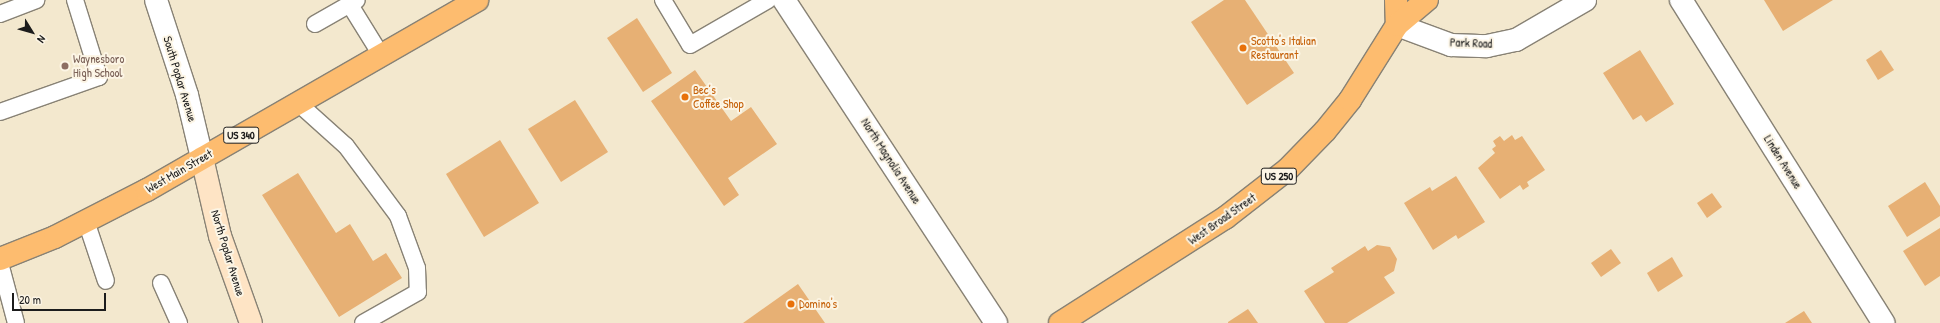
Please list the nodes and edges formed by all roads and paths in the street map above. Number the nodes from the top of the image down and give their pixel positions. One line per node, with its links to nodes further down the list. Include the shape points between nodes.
1 (36, 0): 13 (lane)
2 (75, 0): 18 (lane, via 99,76)
3 (156, 0): 19 (street, South Poplar Avenue, via 187,95)
4 (477, 0): 16 (main road, West Main Street / US 340)
5 (663, 0): 6 (lane, via 690,45)
6 (768, 0)
7 (784, 0): 29 (street, North Magnolia Avenue)
8 (1396, 0): 15 (main road)
9 (1428, 0): 15 (main road, West Broad Street / US 250)
10 (1585, 0): 15 (street, Park Road, via 1516,40 1487,46 1451,45)
11 (1681, 0): 31 (street, Linden Avenue)
12 (353, 2): 14 (lane); 16 (lane)
13 (0, 14)
14 (315, 24)
15 (1397, 25): 30 (main road, West Broad Street / US 250, via 1350,100 1325,131 1288,169 1225,218)
16 (381, 55): 17 (main road, West Main Street / US 340)
17 (298, 103): 19 (main road, West Main Street / US 340); 28 (lane, via 346,146 398,216 417,268 418,292)
18 (0, 112)
19 (202, 158): 20 (main road, West Main Street / US 340); 27 (main road, North Poplar Avenue, via 220,236)
20 (86, 221): 21 (main road, West Main Street / US 340); 23 (lane)
21 (0, 259)
22 (0, 263): 25 (lane)
23 (106, 281)
24 (162, 283): 26 (lane)
25 (16, 323)
26 (179, 323)
27 (251, 323)
28 (362, 323)
29 (996, 323)
30 (1060, 323)
31 (1884, 323)

